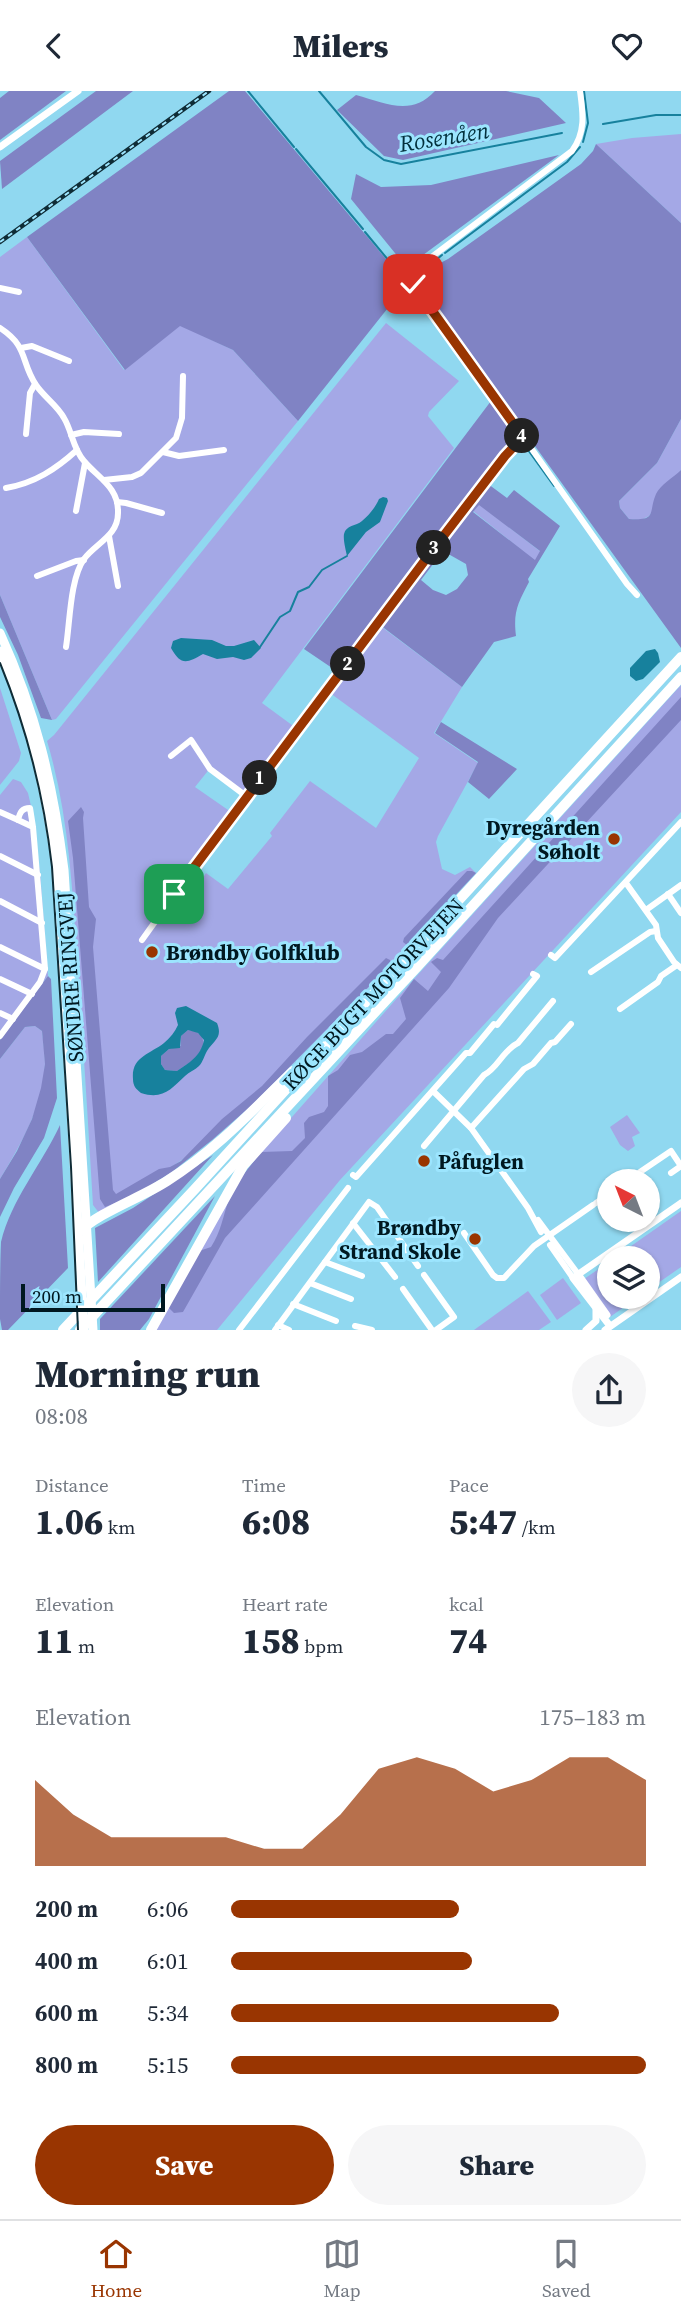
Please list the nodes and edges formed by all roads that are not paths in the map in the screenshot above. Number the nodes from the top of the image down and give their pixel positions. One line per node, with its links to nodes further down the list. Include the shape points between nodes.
1 (78, 91): 3 (street)
2 (580, 91): 14 (street, via 582,129 572,151 417,268 412,277 452,341)
3 (0, 147)
4 (0, 288): 5 (street)
5 (19, 292)
6 (0, 328): 7 (street)
7 (21, 348): 8 (street, via 32,346); 10 (street)
8 (69, 361)
9 (183, 376): 17 (street, via 180,428)
10 (35, 384): 11 (street); 13 (street, via 58,410)
11 (26, 433)
12 (119, 434): 13 (street)
13 (71, 435): 15 (street)
14 (523, 437): 28 (street); 35 (street)
15 (77, 450): 18 (street); 20 (street, via 38,479)
16 (223, 450): 17 (street, via 179,456)
17 (163, 452): 19 (street, via 141,473)
18 (85, 463): 19 (street); 22 (street)
19 (104, 480): 21 (street)
20 (6, 488)
21 (117, 502): 23 (street); 24 (street, via 117,519)
22 (76, 511)
23 (162, 513)
24 (109, 536): 25 (street); 27 (street)
25 (84, 560): 26 (street); 30 (street, via 76,578)
26 (37, 576)
27 (118, 586)
28 (637, 594)
29 (0, 633): 79 (main road, SØNDRE RINGVEJ, via 39,737 57,810)
30 (66, 647)
31 (0, 651): 79 (main road, SØNDRE RINGVEJ, via 31,736 52,836)
32 (681, 657): 56 (highway, KØGE BUGT MOTORVEJEN)
33 (681, 677): 53 (highway, KØGE BUGT MOTORVEJEN)
34 (170, 756): 35 (street, via 191,740 209,769)
35 (246, 796): 50 (street)
36 (0, 812): 37 (street)
37 (18, 820): 39 (street); 39 (street, via 22,810 30,808)
38 (681, 823): 42 (street)
39 (33, 827): 41 (street)
40 (0, 856): 41 (street)
41 (38, 875): 48 (street)
42 (625, 883): 46 (street); 52 (street, via 555,958)
43 (681, 885): 44 (street)
44 (668, 894): 46 (street); 47 (street)
45 (0, 901): 48 (street)
46 (646, 910): 49 (street)
47 (681, 913)
48 (42, 923): 55 (street)
49 (656, 931): 54 (street); 57 (street)
50 (142, 940)
51 (0, 947): 55 (street)
52 (551, 955)
53 (416, 967): 101 (highway, KØGE BUGT MOTORVEJEN); 103 (highway, via 243,1166)
54 (680, 967): 62 (street, via 661,976)
55 (45, 969): 60 (street)
56 (391, 972): 79 (highway, via 201,1158); 98 (highway, KØGE BUGT MOTORVEJEN)
57 (591, 972)
58 (533, 974): 67 (street, via 537,976 497,1025)
59 (0, 979): 60 (street)
60 (32, 995): 64 (street)
61 (553, 1001): 68 (street)
62 (620, 1009)
63 (0, 1013): 64 (street)
64 (13, 1019): 66 (street)
65 (571, 1024): 69 (street)
66 (0, 1036)
67 (434, 1092): 68 (street); 73 (street, via 356,1177)
68 (454, 1109): 69 (street); 70 (street)
69 (471, 1128): 77 (street)
70 (424, 1146)
71 (645, 1169): 72 (street, via 671,1151 681,1166)
72 (671, 1173)
73 (353, 1175)
74 (348, 1188): 104 (street)
75 (597, 1203): 82 (street)
76 (681, 1203): 88 (street)
77 (527, 1208): 80 (street); 82 (street)
78 (353, 1223): 84 (street); 85 (street, via 369,1202 377,1207); 89 (street)
79 (82, 1229): 101 (main road, SØNDRE RINGVEJ); 102 (main road, SØNDRE RINGVEJ)
80 (541, 1232)
81 (464, 1233): 82 (street, via 493,1275 500,1278)
82 (550, 1235): 88 (street)
83 (550, 1245): 88 (street)
84 (325, 1262): 87 (street); 91 (street)
85 (418, 1266)
86 (424, 1275): 107 (street, via 454,1317)
87 (362, 1276)
88 (575, 1276): 95 (street); 99 (street)
89 (396, 1277)
90 (681, 1277): 99 (street)
91 (310, 1283): 93 (street); 94 (street)
92 (403, 1289): 107 (street)
93 (351, 1299)
94 (293, 1304): 96 (street); 100 (street)
95 (595, 1308): 99 (street); 108 (street, via 596,1321)
96 (336, 1321)
97 (355, 1326): 106 (street)
98 (66, 1327)
99 (609, 1327)
100 (276, 1328): 105 (street)
101 (82, 1330)
102 (93, 1330)
103 (151, 1330)
104 (239, 1330)
105 (289, 1330)
106 (372, 1330)
107 (434, 1330)
108 (586, 1330)

